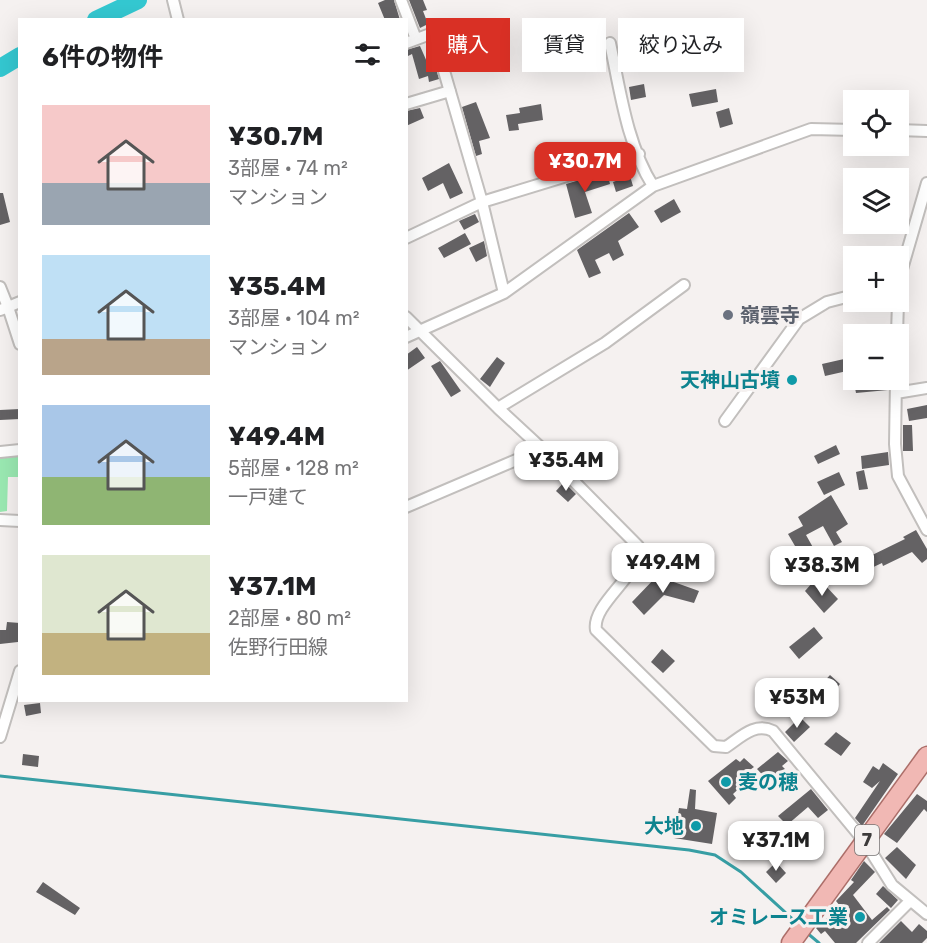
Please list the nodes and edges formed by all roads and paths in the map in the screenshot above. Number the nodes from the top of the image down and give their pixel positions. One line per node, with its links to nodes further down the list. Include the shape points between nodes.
1 (173, 0): 3 (street)
2 (401, 0): 4 (street)
3 (178, 18)
4 (405, 18)
5 (411, 41): 7 (street, via 433,33)
6 (610, 43): 12 (street, via 625,114)
7 (450, 91): 8 (street); 15 (street)
8 (408, 103)
9 (843, 129): 14 (street, via 811,129)
10 (909, 130): 11 (street)
11 (927, 130)
12 (639, 154): 14 (street); 15 (street)
13 (927, 183): 17 (street)
14 (653, 186): 20 (street)
15 (482, 201): 16 (street); 20 (street)
16 (408, 237)
17 (909, 246)
18 (684, 285): 29 (street, via 605,343)
19 (0, 287): 22 (street)
20 (504, 293): 24 (street)
21 (843, 298): 30 (street, via 817,306 799,319)
22 (4, 308): 26 (street)
23 (408, 318): 24 (street)
24 (422, 329): 25 (street); 29 (street)
25 (408, 336)
26 (18, 340)
27 (927, 388): 28 (street)
28 (896, 393): 37 (street, via 898,476)
29 (498, 408): 31 (street)
30 (725, 421)
31 (540, 447): 34 (street); 41 (street, via 635,541 639,550 600,614 596,630 714,746 726,747 754,729 773,731)
32 (18, 450): 33 (street)
33 (0, 452)
34 (408, 506)
35 (0, 520): 36 (street)
36 (18, 521)
37 (927, 530)
38 (18, 678): 39 (street)
39 (0, 737)
40 (927, 756): 41 (main road, 7)
41 (865, 842): 42 (street, via 892,885); 44 (main road, 7)
42 (910, 901): 43 (street); 45 (street)
43 (927, 914)
44 (800, 935)
45 (868, 943)

